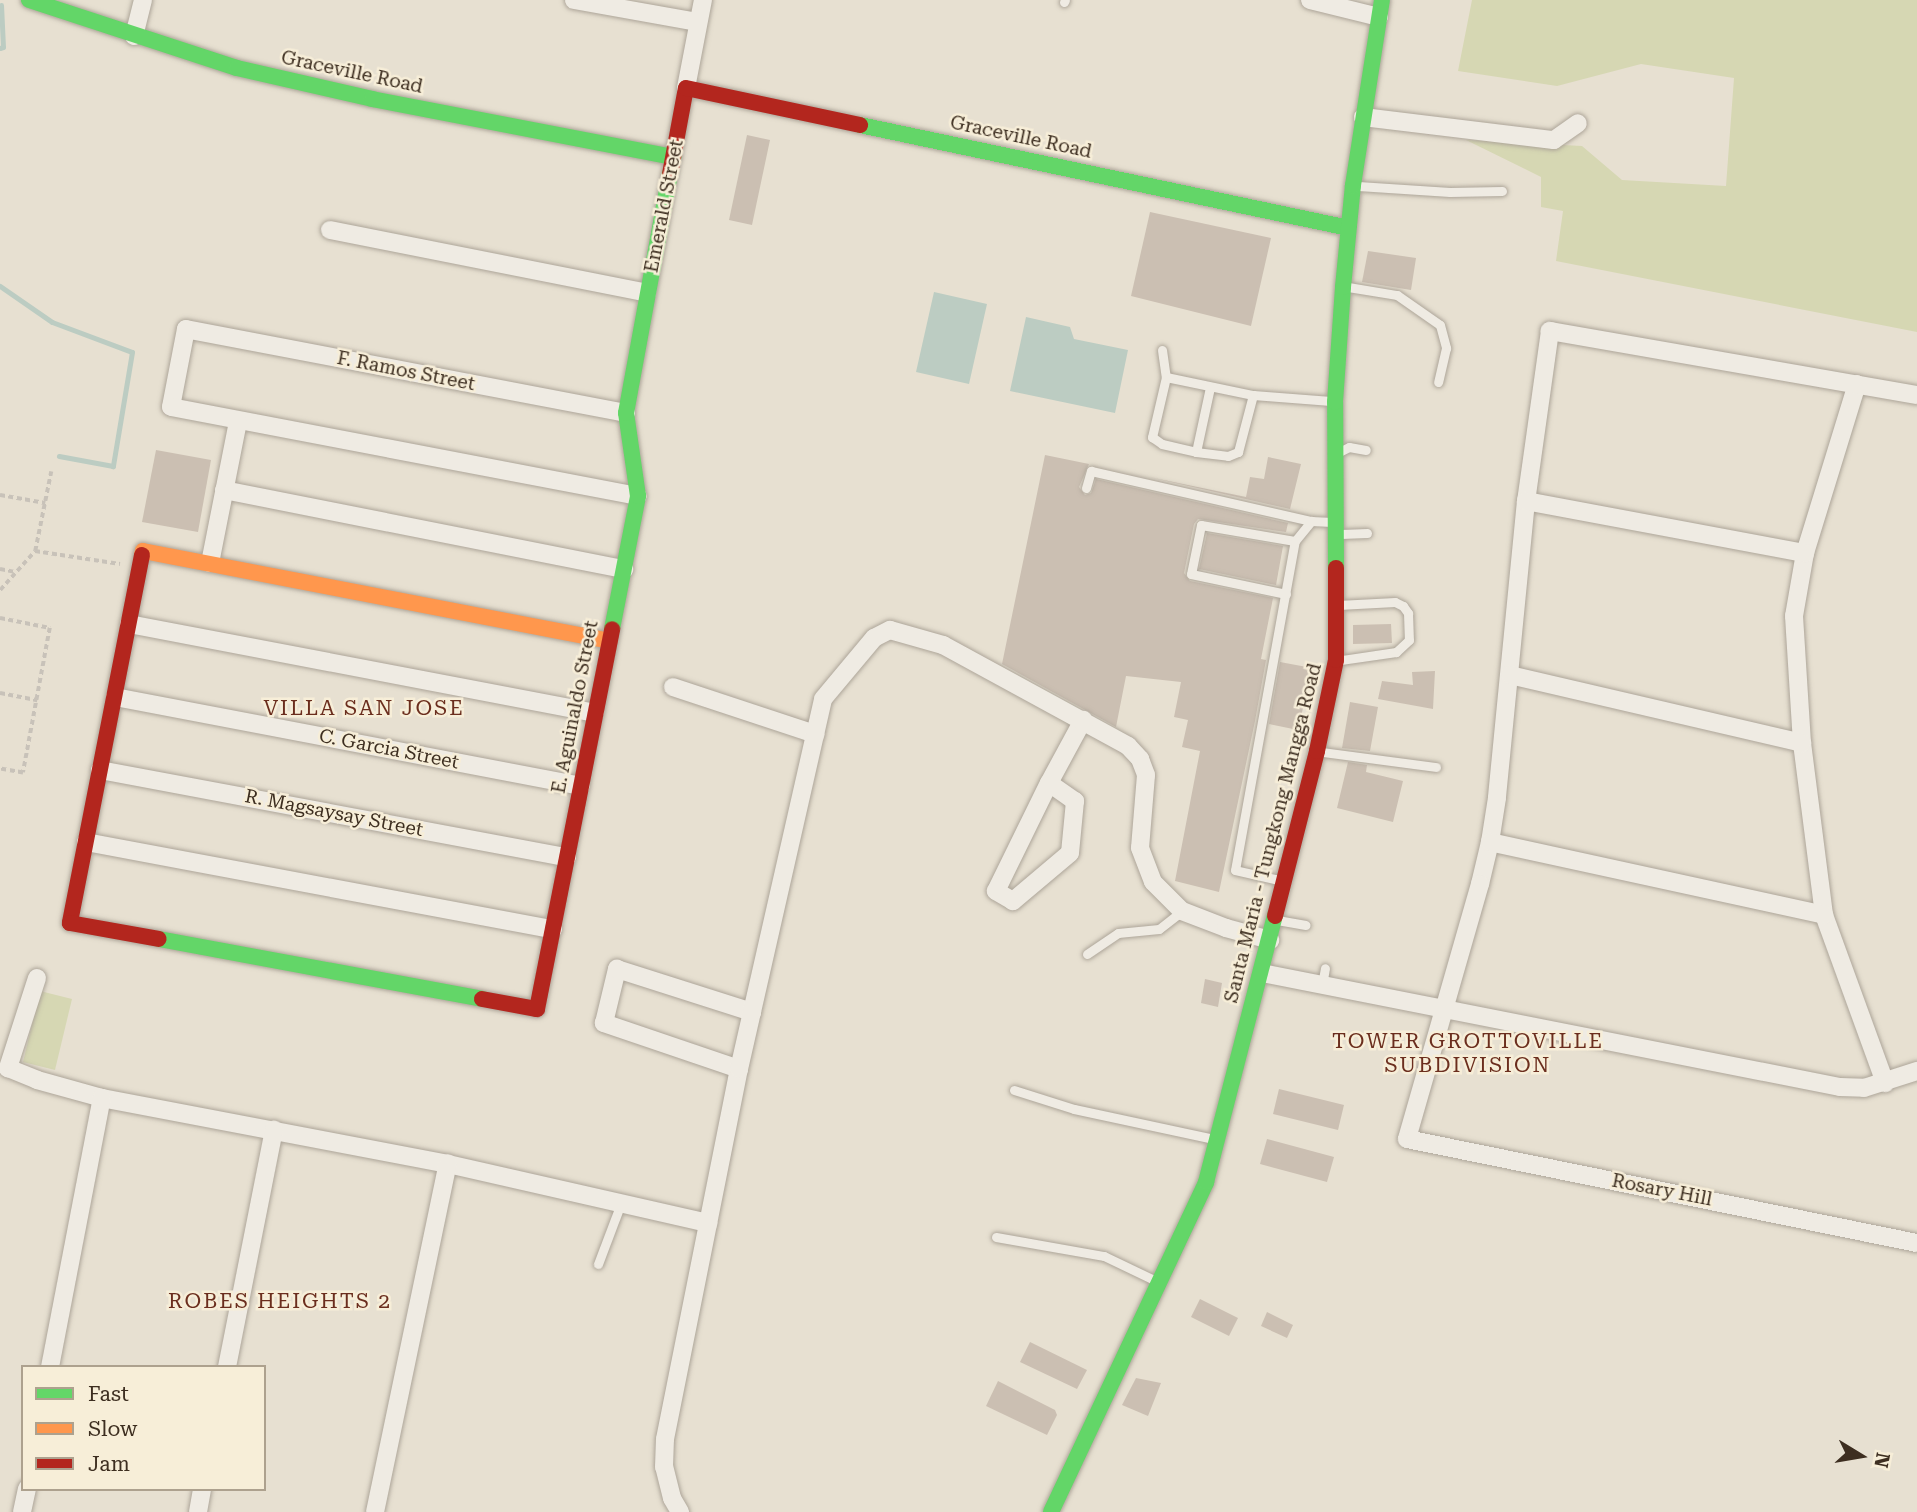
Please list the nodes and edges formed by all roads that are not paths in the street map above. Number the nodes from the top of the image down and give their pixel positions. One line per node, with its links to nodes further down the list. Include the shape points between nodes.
1 (29, 0): 8 (street, Graceville Road)
2 (144, 0): 8 (street)
3 (574, 0): 7 (street)
4 (703, 0): 7 (street, Emerald Street)
5 (1310, 0): 6 (street)
6 (1380, 9): 10 (street, Santa Maria - Tungkong Mangga Road)
7 (698, 22): 9 (street, Emerald Street)
8 (134, 36): 12 (street, Graceville Road, via 306,84)
9 (686, 88): 12 (street, Emerald Street); 15 (street, Graceville Road)
10 (1363, 117): 11 (street, via 1554,140); 13 (street, Santa Maria - Tungkong Mangga Road)
11 (1578, 123)
12 (673, 157): 18 (street, Emerald Street)
13 (1353, 186): 14 (lane); 15 (street, Santa Maria - Tungkong Mangga Road)
14 (1502, 191)
15 (1348, 228): 17 (street, Santa Maria - Tungkong Mangga Road)
16 (330, 230): 18 (street)
17 (1343, 287): 21 (lane, via 1397,295 1440,325 1446,348); 26 (street, Santa Maria - Tungkong Mangga Road)
18 (648, 293): 27 (street, Emerald Street)
19 (1162, 350): 20 (lane)
20 (1166, 377): 23 (lane); 30 (lane, via 1152,437)
21 (1438, 382)
22 (1857, 384): 25 (street); 35 (street, via 1550,331); 40 (street)
23 (1210, 387): 24 (lane); 30 (lane)
24 (1253, 395): 26 (lane); 30 (lane, via 1238,452 1228,456)
25 (1917, 395)
26 (1335, 402): 31 (street, Santa Maria - Tungkong Mangga Road)
27 (626, 413): 28 (street, F. Ramos Street, via 186,329 171,407); 34 (street, E. Aguinaldo Street)
28 (238, 422): 33 (street); 34 (street)
29 (1366, 450): 31 (lane, via 1349,447)
30 (1196, 452)
31 (1338, 454): 37 (street, Santa Maria - Tungkong Mangga Road)
32 (1086, 488): 36 (lane, via 1091,471)
33 (225, 490): 41 (street); 42 (street)
34 (638, 496): 42 (street, E. Aguinaldo Street)
35 (1526, 501): 40 (street); 48 (street)
36 (1311, 521): 37 (lane); 39 (lane)
37 (1334, 528): 38 (lane); 44 (street, Santa Maria - Tungkong Mangga Road)
38 (1367, 533)
39 (1295, 541): 43 (lane); 43 (lane, via 1201,525 1191,574)
40 (1805, 553): 54 (street, via 1794,616)
41 (210, 564): 45 (street, via 143,551); 46 (street)
42 (624, 569): 46 (street, E. Aguinaldo Street)
43 (1286, 594): 63 (lane, via 1235,870)
44 (1338, 605): 47 (street, Santa Maria - Tungkong Mangga Road); 47 (lane, via 1395,602 1408,613 1409,640 1396,652)
45 (129, 624): 50 (street); 51 (street)
46 (609, 641): 51 (street, E. Aguinaldo Street)
47 (1336, 660): 55 (street, Santa Maria - Tungkong Mangga Road)
48 (1510, 675): 54 (street); 61 (street)
49 (673, 687): 53 (street)
50 (115, 697): 57 (street); 59 (street, C. Garcia Street)
51 (595, 713): 59 (street, E. Aguinaldo Street)
52 (1083, 720): 53 (street, via 943,645 890,630 874,638 823,699); 58 (street); 64 (street, via 1128,746 1140,759 1146,775 1140,848 1153,882)
53 (815, 734): 74 (street)
54 (1802, 743): 65 (street)
55 (1317, 751): 56 (lane); 63 (street, Santa Maria - Tungkong Mangga Road)
56 (1436, 767)
57 (100, 769): 60 (street); 62 (street, R. Magsaysay Street)
58 (1049, 783): 58 (street, via 996,891 1013,901 1070,853 1075,801)
59 (581, 786): 62 (street, E. Aguinaldo Street)
60 (86, 842): 68 (street); 68 (street, E. Aguinaldo Street, via 70,922 537,1009)
61 (1490, 842): 65 (street); 73 (street)
62 (567, 857): 68 (street, E. Aguinaldo Street)
63 (1284, 881): 66 (street, Santa Maria - Tungkong Mangga Road)
64 (1182, 911): 69 (street); 70 (lane, via 1159,929 1118,933)
65 (1824, 915): 77 (street)
66 (1275, 919): 67 (lane); 69 (street, Santa Maria - Tungkong Mangga Road)
67 (1306, 925)
68 (553, 929)
69 (1270, 940): 71 (street, Santa Maria - Tungkong Mangga Road)
70 (1087, 954)
71 (1262, 973): 73 (street, via 1323,976); 81 (street, Santa Maria - Tungkong Mangga Road)
72 (37, 978): 79 (street, via 8,1068)
73 (1444, 1009): 77 (street, via 1840,1087); 86 (street, Rosary Hill, via 1407,1139)
74 (752, 1012): 75 (street); 75 (street, via 617,969 604,1023)
75 (739, 1069): 84 (street)
76 (1917, 1071): 77 (street)
77 (1885, 1083)
78 (1014, 1090): 81 (lane, via 1074,1109)
79 (102, 1098): 80 (street); 89 (street)
80 (274, 1130): 82 (street); 90 (street)
81 (1219, 1140): 88 (street, Santa Maria - Tungkong Mangga Road, via 1189,1223)
82 (448, 1164): 83 (street); 95 (street)
83 (621, 1203): 84 (street); 87 (lane)
84 (708, 1223): 96 (street, via 665,1439 664,1467 671,1498)
85 (996, 1237): 88 (lane, via 1104,1256)
86 (1917, 1242)
87 (598, 1264)
88 (1159, 1283): 97 (street, Santa Maria - Tungkong Mangga Road)
89 (50, 1365)
90 (226, 1365)
91 (27, 1491): 93 (street)
92 (202, 1491): 94 (street)
93 (22, 1512)
94 (198, 1512)
95 (375, 1512)
96 (680, 1512)
97 (1051, 1512)

